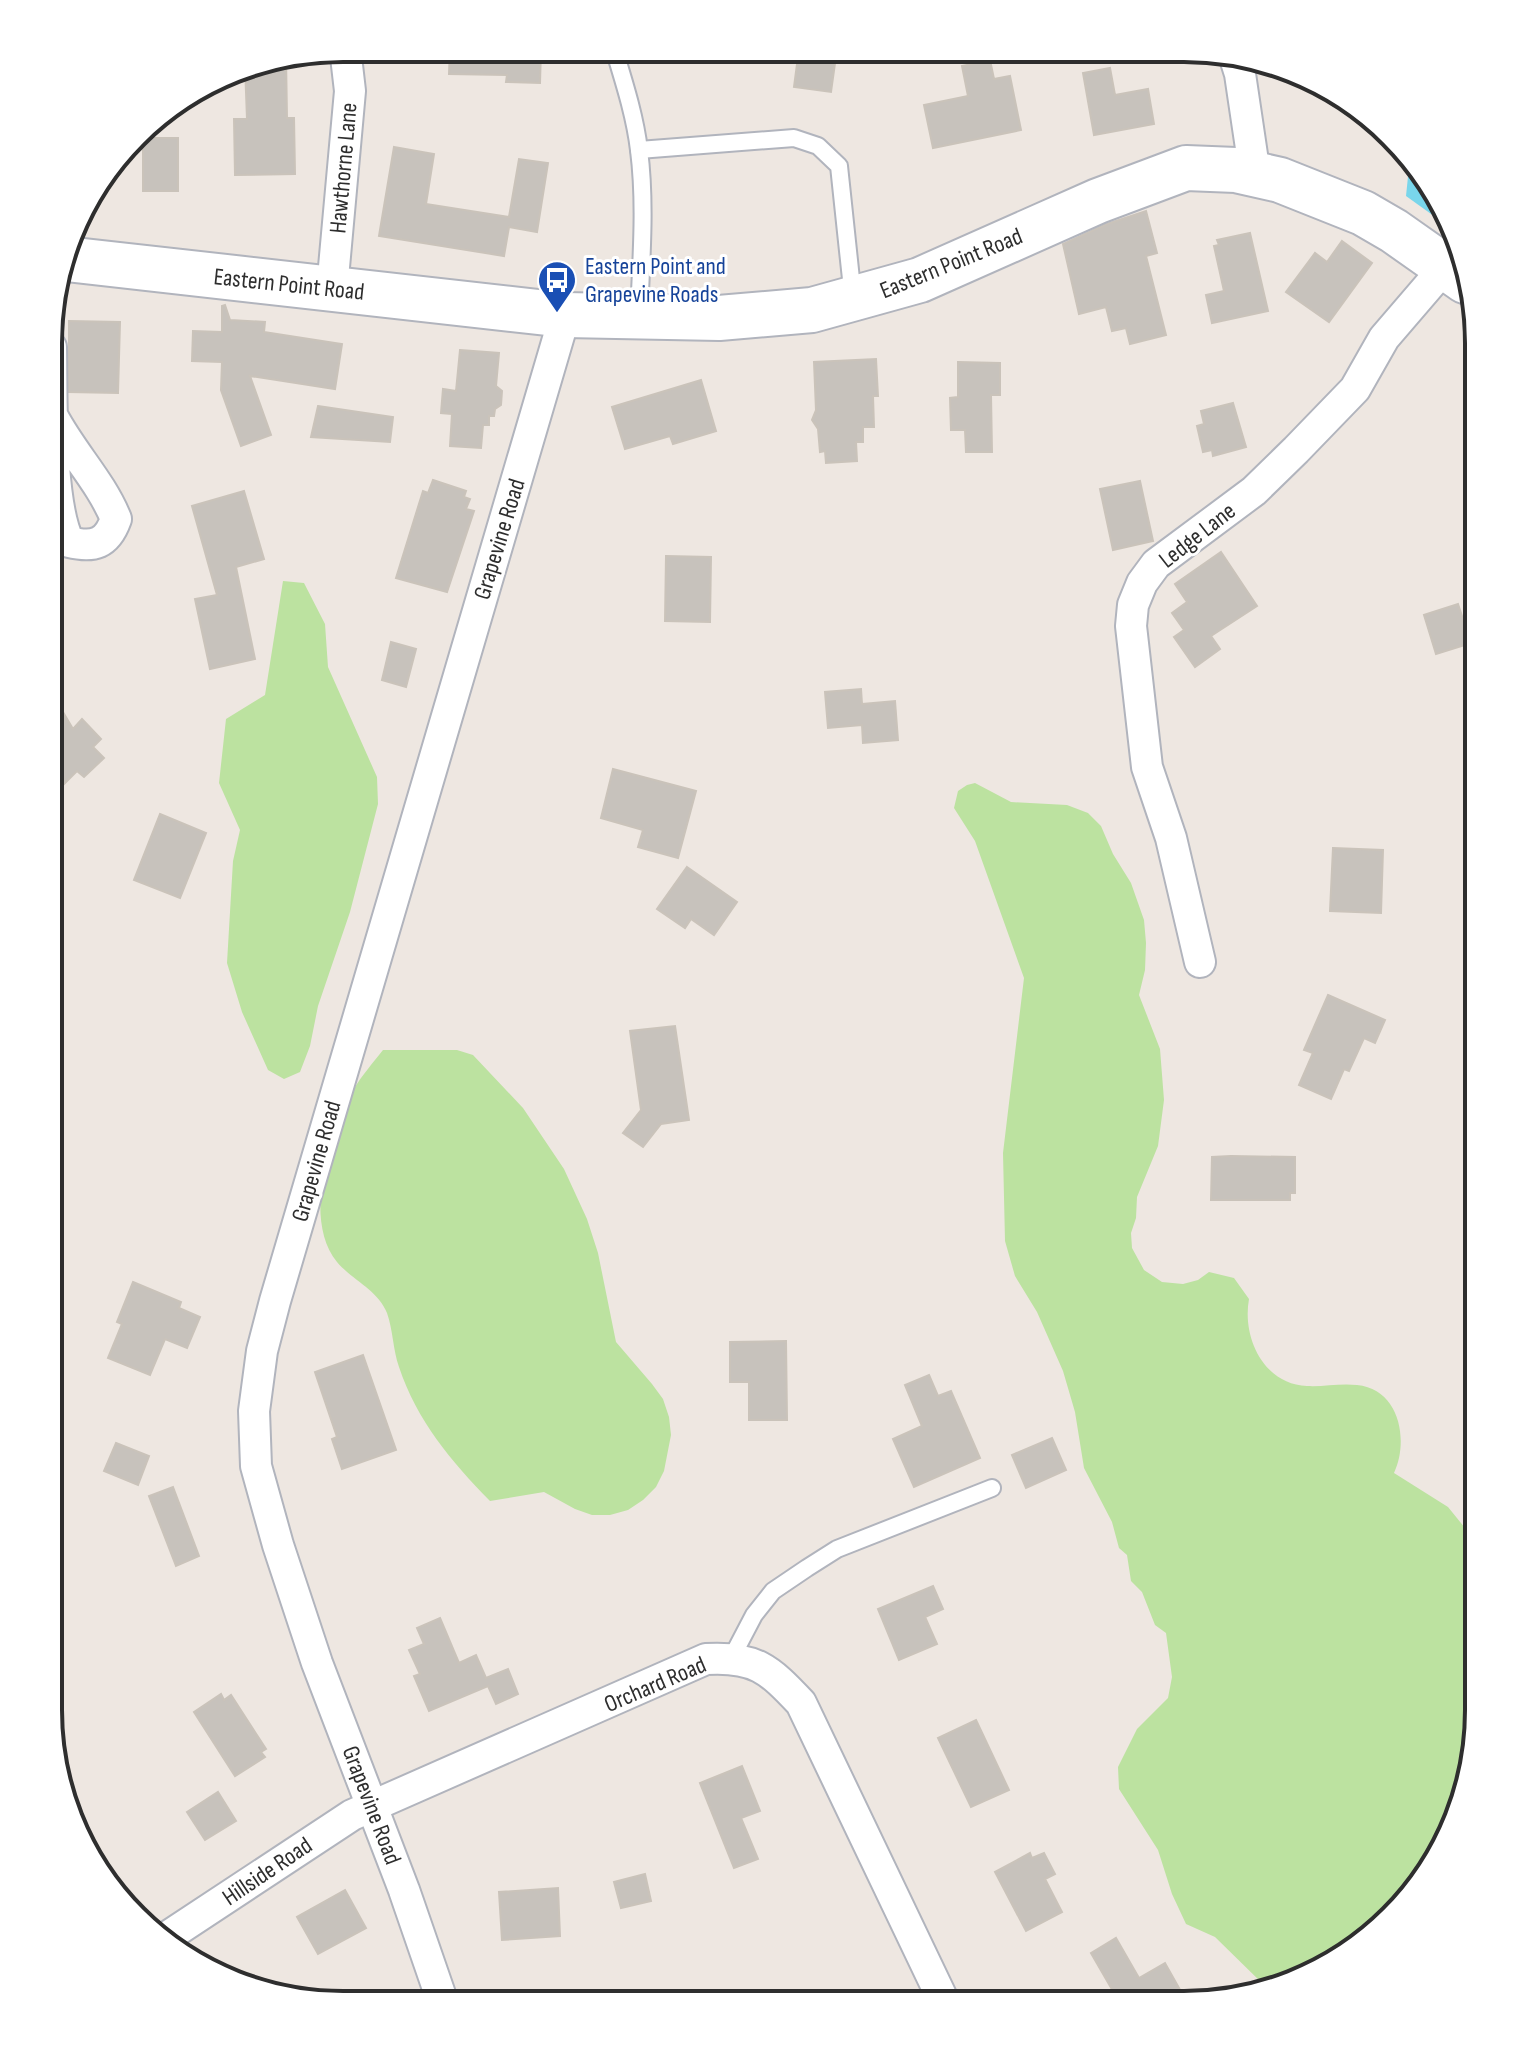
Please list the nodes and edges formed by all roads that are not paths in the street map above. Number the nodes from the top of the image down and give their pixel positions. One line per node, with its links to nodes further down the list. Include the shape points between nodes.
1 (347, 63): 8 (street, Hawthorne Lane, via 350,91)
2 (618, 63): 4 (lane)
3 (1238, 67): 5 (street)
4 (639, 150): 9 (lane, via 794,138 818,146 839,166); 11 (lane)
5 (1255, 175): 7 (main road, Eastern Point Road, via 1363,213); 9 (main road, Eastern Point Road, via 1186,168 932,275)
6 (75, 260): 8 (main road, Eastern Point Road)
7 (1455, 274): 12 (street, Ledge Lane, via 1384,338 1355,389 1254,491 1156,564 1133,605 1147,767 1171,838)
8 (332, 289): 10 (main road, Eastern Point Road)
9 (854, 300): 11 (main road, Eastern Point Road, via 812,310 719,318)
10 (565, 315): 11 (main road, Eastern Point Road); 15 (street, Grapevine Road, via 275,1301 254,1411 256,1466 278,1545)
11 (639, 316)
12 (1200, 962)
13 (992, 1488): 14 (lane, via 837,1549 807,1568 773,1591)
14 (732, 1657): 15 (street, Orchard Road, via 706,1659); 18 (street, Orchard Road, via 772,1671 801,1703)
15 (373, 1808): 16 (street, Hillside Road, via 352,1815); 17 (street, Grapevine Road)
16 (173, 1933)
17 (439, 1991)
18 (939, 1991)

